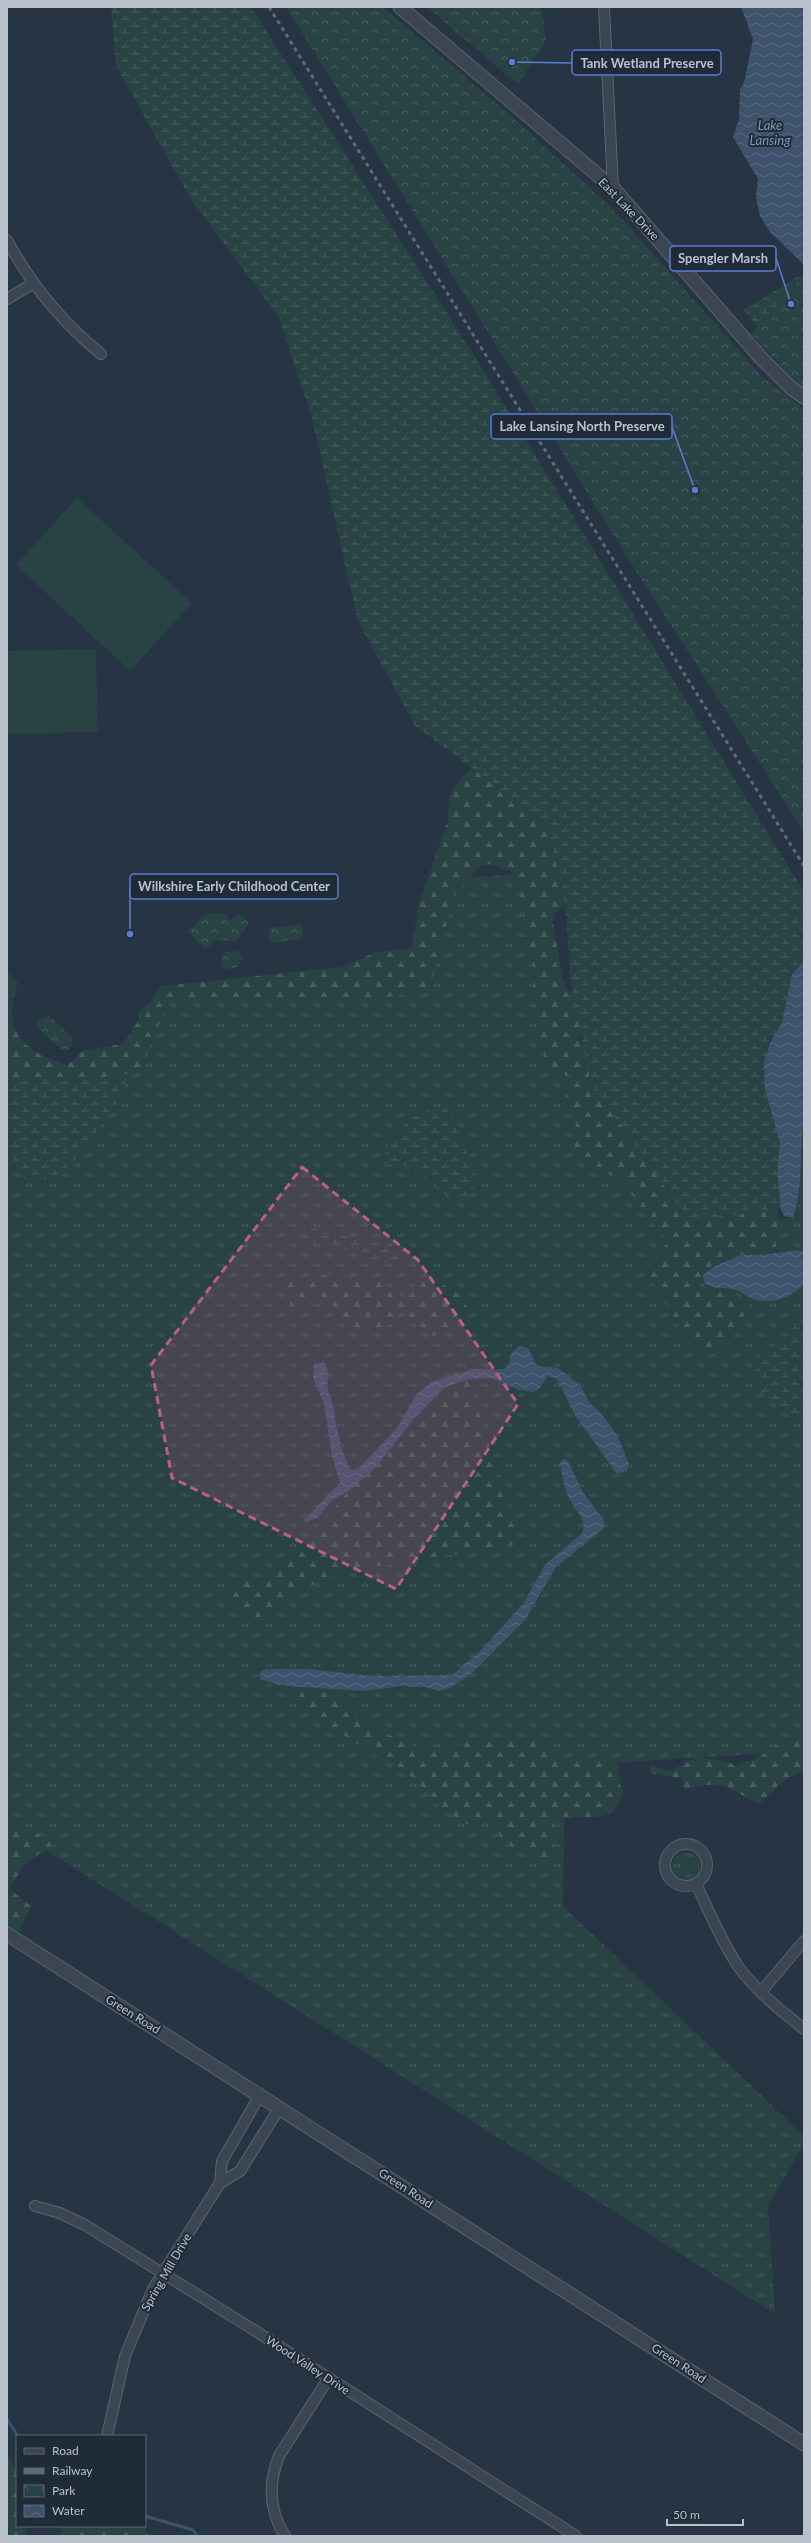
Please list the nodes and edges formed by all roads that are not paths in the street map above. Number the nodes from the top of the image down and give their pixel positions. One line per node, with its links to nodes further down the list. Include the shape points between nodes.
1 (400, 7): 3 (street, East Lake Drive)
2 (604, 7): 3 (street)
3 (613, 188): 8 (street, East Lake Drive, via 761,358 791,388)
4 (7, 240): 5 (street)
5 (34, 284): 6 (street); 7 (street, via 71,330)
6 (7, 299)
7 (101, 354)
8 (804, 397)
9 (696, 1884): 9 (street, via 706,1872 705,1856 693,1845 677,1846 666,1858 667,1874 679,1885); 12 (street, via 737,1964)
10 (7, 1934): 14 (street, Green Road)
11 (804, 1941): 12 (street)
12 (761, 1992): 13 (street)
13 (804, 2029)
14 (260, 2095): 15 (street, Green Road); 16 (street, Spring Mill Drive, via 222,2161)
15 (280, 2108): 16 (street, Spring Mill Drive, via 240,2171); 21 (street, Green Road)
16 (220, 2183): 18 (street, Spring Mill Drive)
17 (35, 2206): 18 (street, Wood Valley Drive, via 56,2211 84,2225)
18 (162, 2273): 19 (street, Wood Valley Drive); 20 (street, Spring Mill Drive, via 145,2306 125,2356)
19 (328, 2379): 22 (street, via 279,2456 275,2467 272,2500 277,2521); 23 (street, Wood Valley Drive)
20 (107, 2435)
21 (804, 2444)
22 (285, 2536)
23 (576, 2536)

